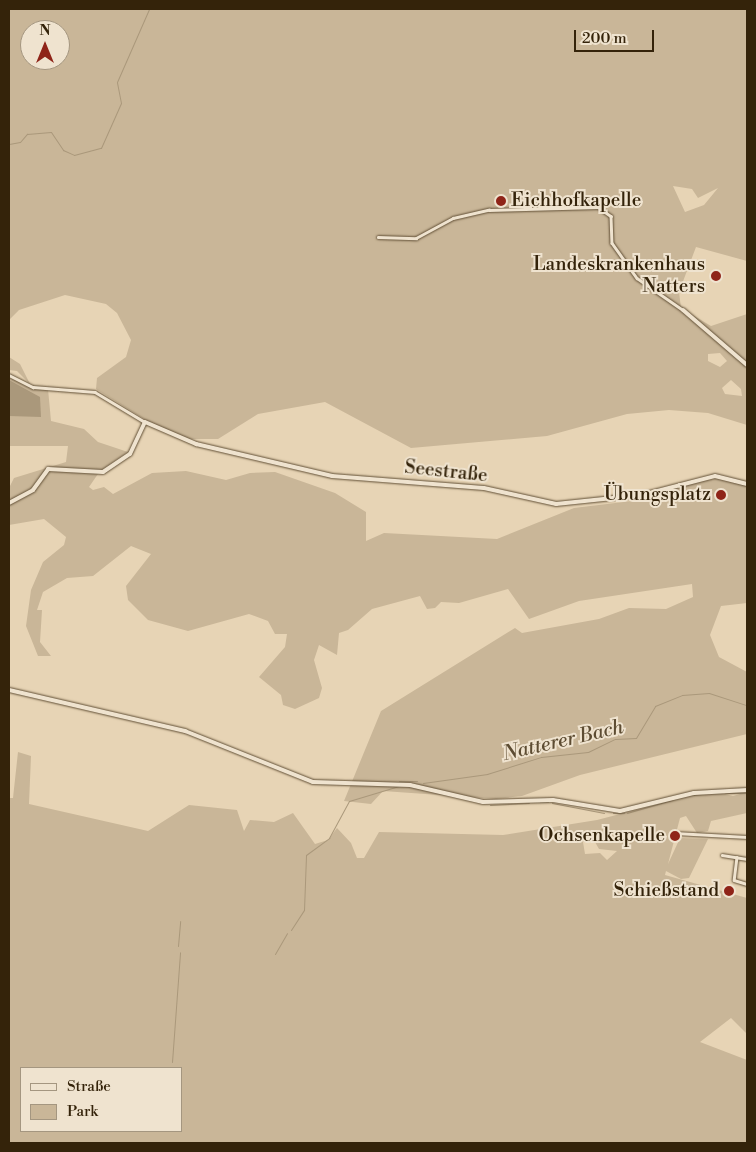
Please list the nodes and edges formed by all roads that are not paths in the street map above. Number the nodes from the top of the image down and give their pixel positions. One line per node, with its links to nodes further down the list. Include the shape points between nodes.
1 (378, 237): 2 (street, via 416,238 453,218 489,210 598,207 611,216 612,244 637,278)
2 (683, 310): 3 (street)
3 (747, 365)
4 (9, 375): 5 (street, via 29,386 95,392)
5 (145, 422): 6 (street, Seestraße, via 196,444 332,476 484,488 556,504 642,495 714,476); 7 (street, via 130,454 103,472 48,469 32,490)
6 (747, 484)
7 (9, 503)
8 (9, 690): 9 (street, via 185,731 313,782 416,785 483,802 546,799 620,811 694,793)
9 (747, 790)
10 (675, 833): 11 (street)
11 (747, 837)
12 (722, 855): 13 (street)
13 (737, 857): 14 (street); 15 (street, via 734,880)
14 (747, 859)
15 (747, 884)

